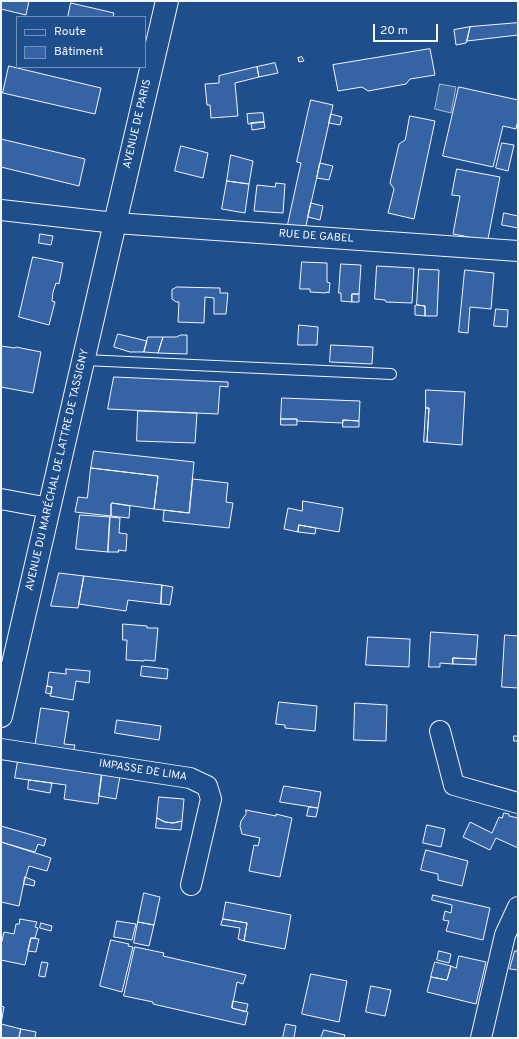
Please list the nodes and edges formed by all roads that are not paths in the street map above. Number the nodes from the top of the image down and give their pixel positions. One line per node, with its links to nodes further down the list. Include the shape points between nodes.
1 (167, 1): 3 (main road, AVENUE DE PARIS)
2 (1, 210): 3 (street, RUE DE GABEL)
3 (115, 223): 4 (street, RUE DE GABEL); 5 (main road, AVENUE DU MARÉCHAL DE LATTRE DE TASSIGNY)
4 (518, 251)
5 (84, 360): 6 (lane); 8 (main road, AVENUE DU MARÉCHAL DE LATTRE DE TASSIGNY)
6 (391, 374)
7 (1, 500): 8 (street)
8 (49, 508): 9 (main road, AVENUE DU MARÉCHAL DE LATTRE DE TASSIGNY)
9 (1, 716)
10 (440, 731): 12 (street, via 454,785)
11 (1, 749): 13 (street, IMPASSE DE LIMA, via 190,778 207,786 211,799)
12 (518, 803)
13 (191, 885)
14 (518, 907): 15 (street, via 505,935)
15 (481, 1038)

